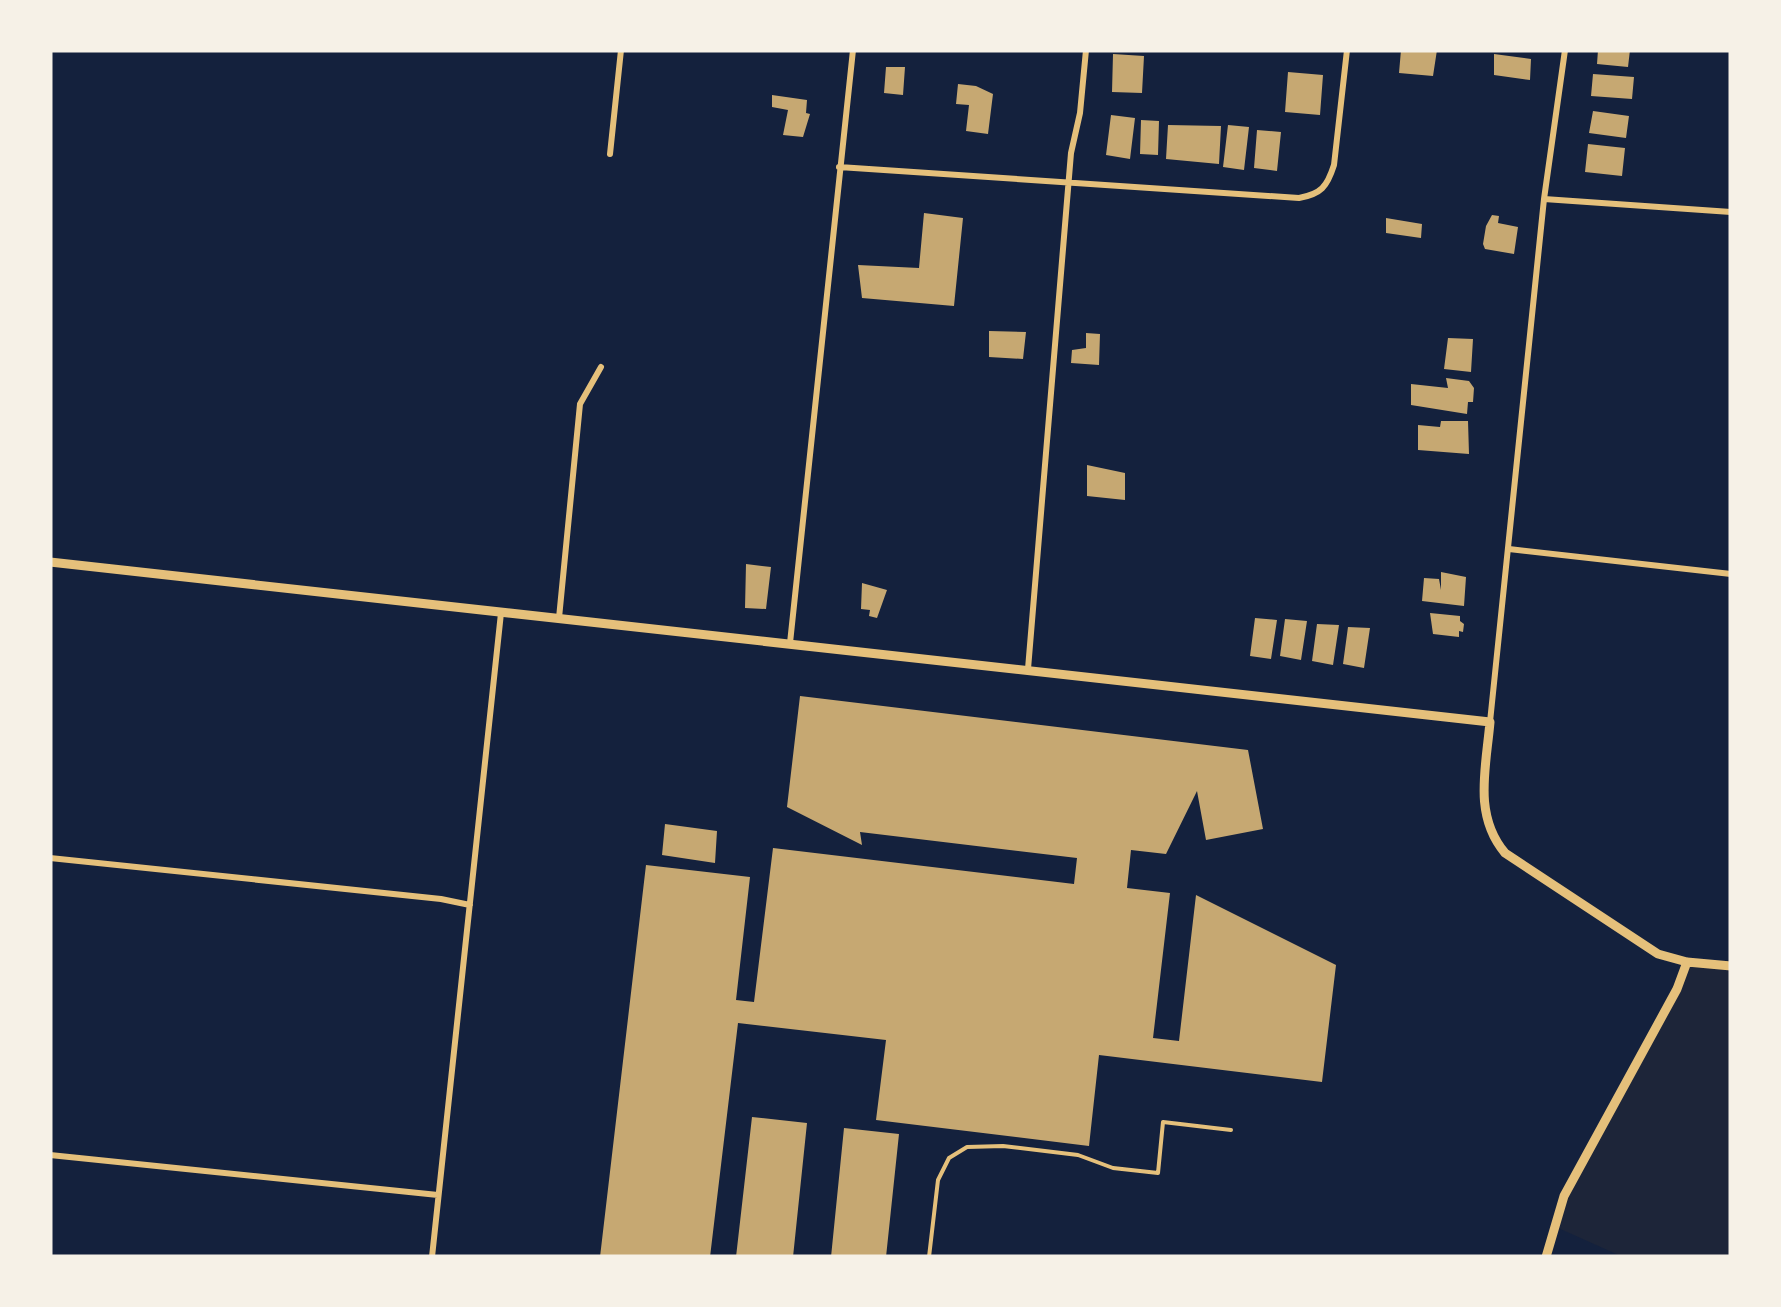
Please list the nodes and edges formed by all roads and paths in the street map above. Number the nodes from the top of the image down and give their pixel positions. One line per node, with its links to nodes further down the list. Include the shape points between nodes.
1 (621, 50): 6 (street)
2 (853, 50): 7 (street)
3 (1086, 50): 8 (street)
4 (1347, 50): 8 (street, via 1334,165 1318,194)
5 (1565, 50): 9 (street)
6 (610, 154)
7 (839, 168): 8 (street); 17 (street)
8 (1068, 184): 18 (street)
9 (1544, 199): 10 (street); 12 (street)
10 (1731, 212)
11 (601, 367): 16 (street, via 580,404)
12 (1508, 549): 14 (street); 19 (street)
13 (50, 562): 15 (street)
14 (1731, 574)
15 (502, 612): 16 (street); 21 (street)
16 (559, 618): 17 (street)
17 (790, 643): 18 (street)
18 (1028, 669): 19 (street)
19 (1490, 722): 22 (street, via 1485,814 1490,836 1504,853 1646,948)
20 (50, 858): 21 (street)
21 (470, 905): 26 (street)
22 (1688, 962): 23 (street); 29 (street, via 1564,1196)
23 (1731, 966)
24 (1232, 1130): 28 (lane, via 1163,1122 1158,1173 1078,1155 967,1147 950,1158 938,1180)
25 (50, 1155): 26 (street)
26 (438, 1195): 27 (street)
27 (432, 1257)
28 (929, 1257)
29 (1546, 1257)

